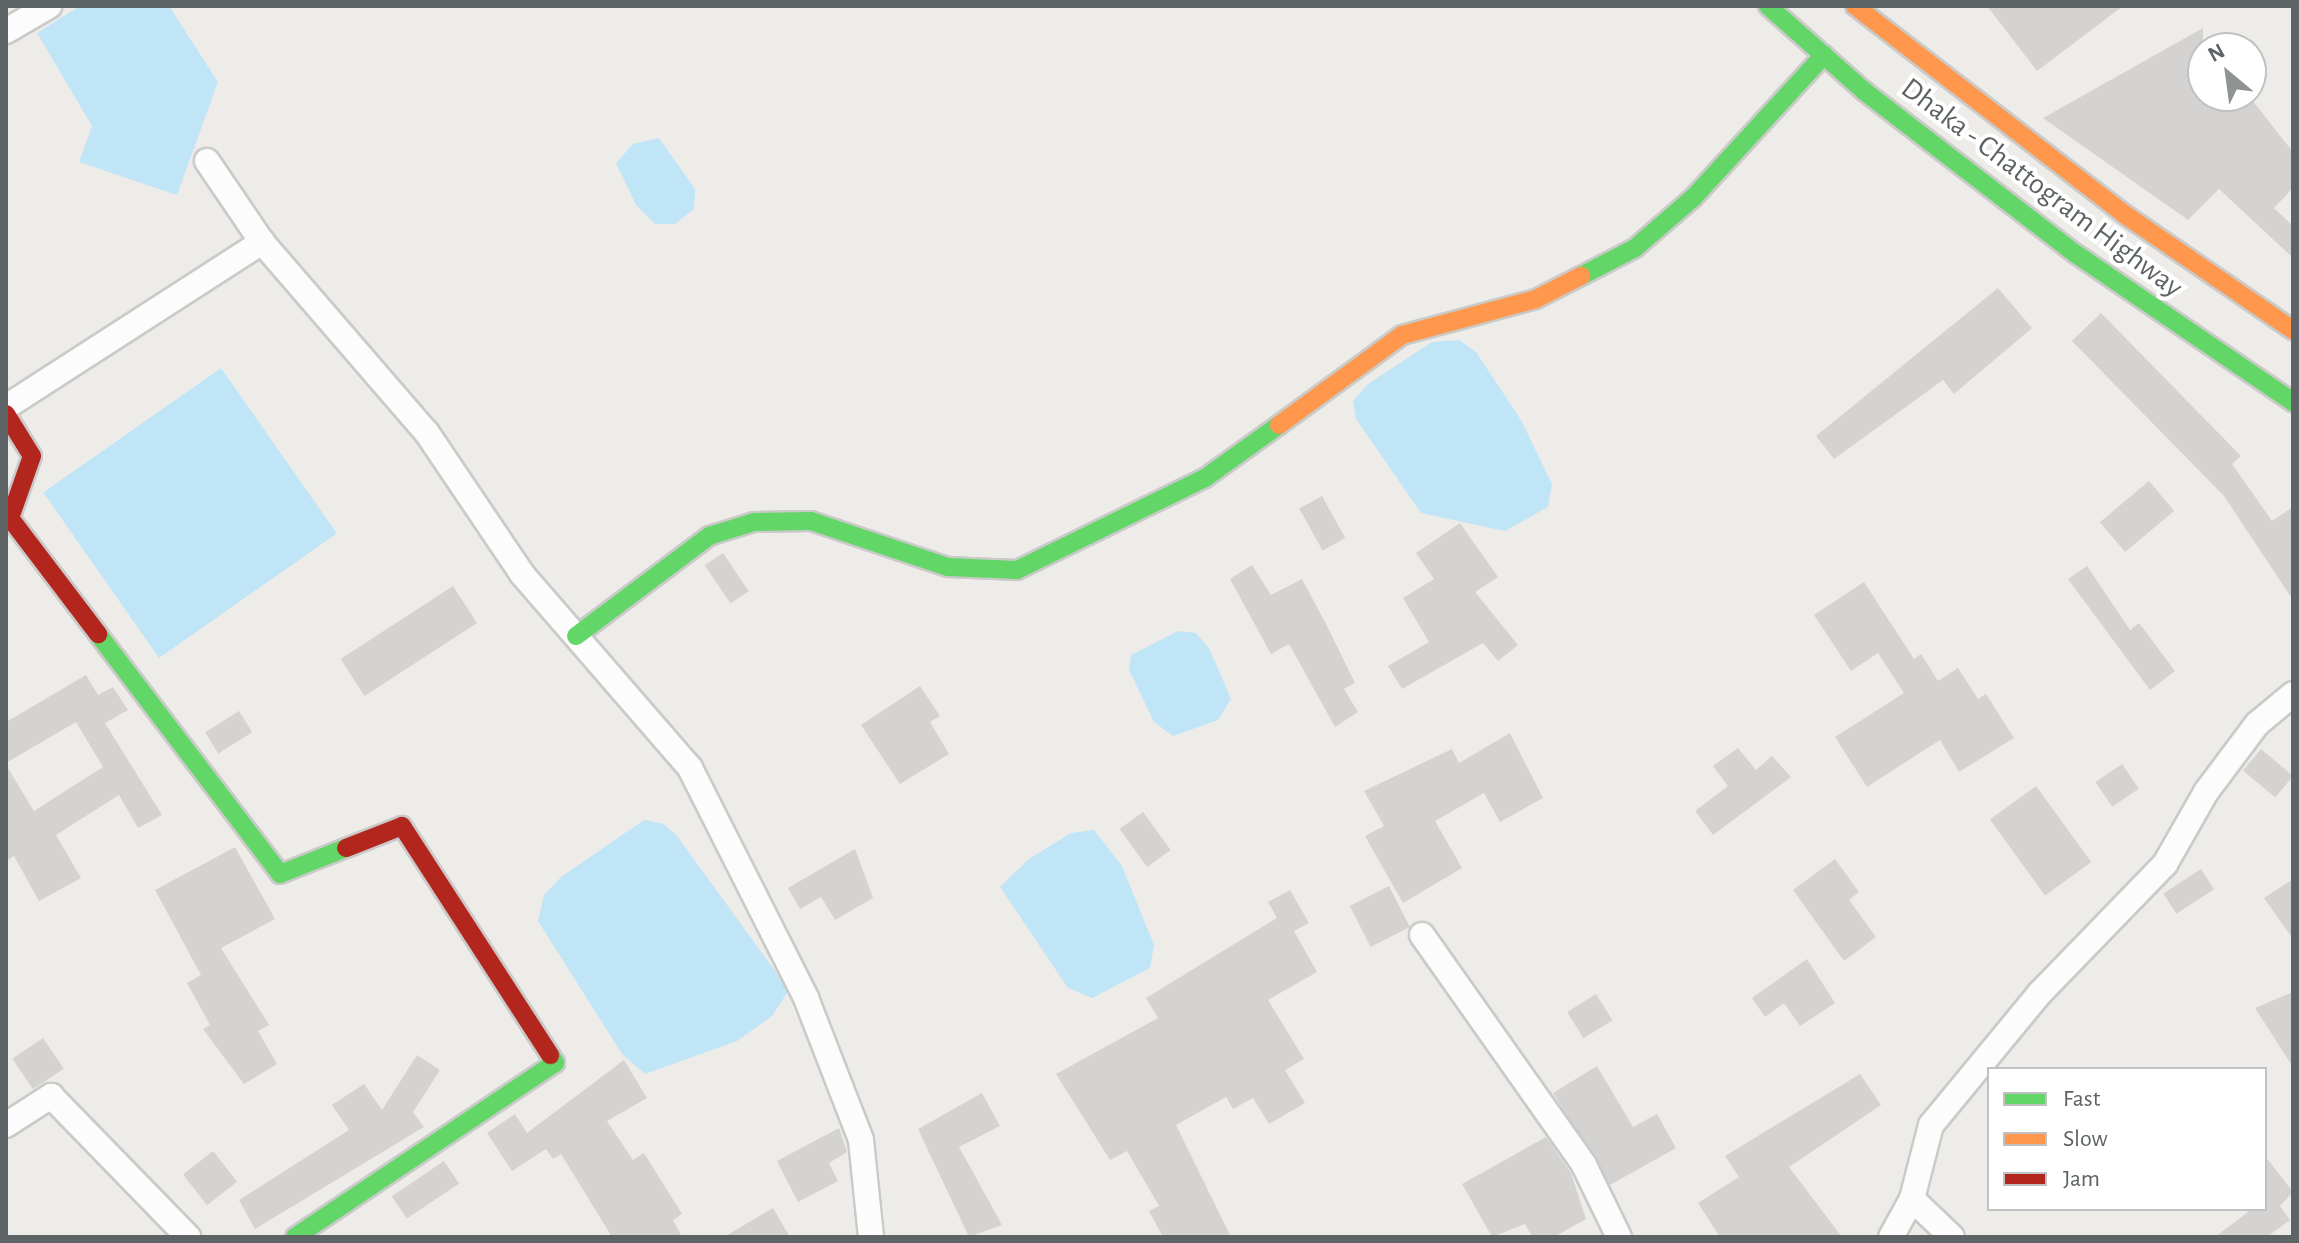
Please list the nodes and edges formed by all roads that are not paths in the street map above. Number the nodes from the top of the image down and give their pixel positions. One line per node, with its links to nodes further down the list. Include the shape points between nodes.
1 (49, 6): 4 (street)
2 (1768, 6): 5 (main road, Dhaka - Chattogram Highway)
3 (1855, 6): 8 (main road, Dhaka - Chattogram Highway, via 2124,214)
4 (6, 31)
5 (1824, 55): 9 (main road, Dhaka - Chattogram Highway, via 2076,254); 12 (main road, via 1693,198 1635,248 1536,299 1402,335 1205,478 1078,544 1017,570 948,567 811,521 754,522 709,536)
6 (207, 161): 7 (street)
7 (262, 242): 10 (street); 12 (street, via 427,433 522,574)
8 (2293, 330)
9 (2293, 402)
10 (6, 407)
11 (6, 414): 18 (main road, via 32,456 10,518 280,874 402,826 555,1063)
12 (576, 636): 19 (street, via 690,768 758,892 861,1140)
13 (2293, 694): 16 (street, via 2257,724 2206,792 2165,864 2040,993 1931,1125)
14 (1422, 935): 20 (street, via 1584,1165)
15 (6, 1125): 17 (street, via 51,1096)
16 (1912, 1199): 21 (street); 22 (street)
17 (188, 1237)
18 (295, 1237)
19 (871, 1237)
20 (1619, 1237)
21 (1891, 1237)
22 (1952, 1237)

